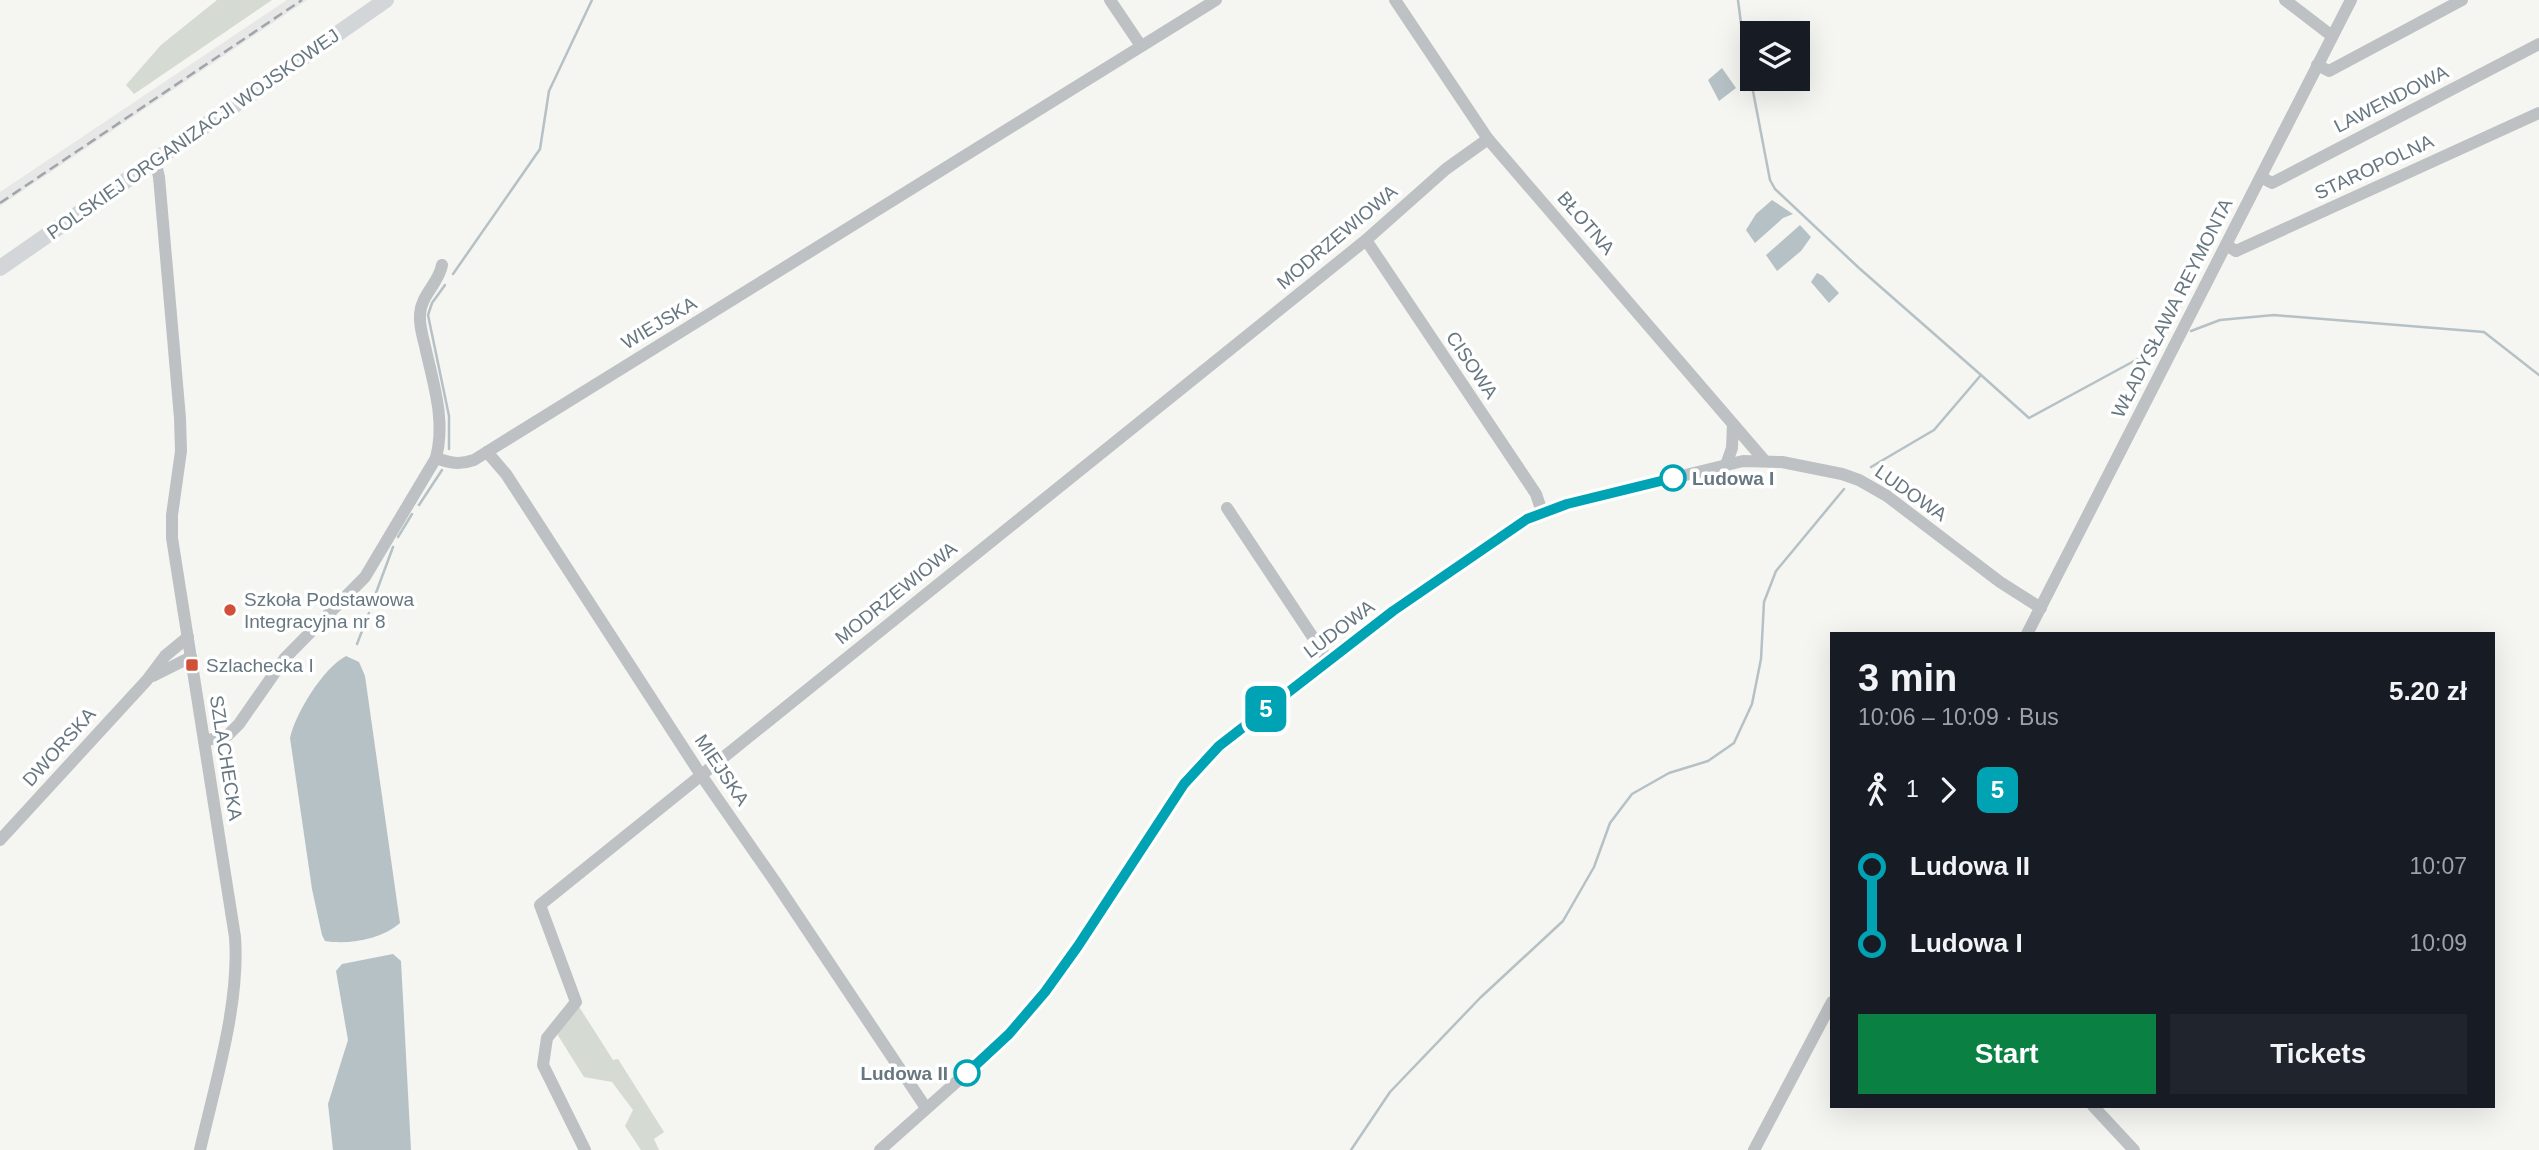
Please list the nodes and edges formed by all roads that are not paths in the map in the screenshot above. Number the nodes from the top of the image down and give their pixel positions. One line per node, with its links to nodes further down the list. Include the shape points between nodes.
1 (386, 0): 14 (main road, POLSKIEJ ORGANIZACJI WOJSKOWEJ)
2 (1110, 0): 10 (street)
3 (1216, 0): 10 (street, WIEJSKA)
4 (1395, 0): 13 (street, BŁOTNA)
5 (2285, 0): 8 (street)
6 (2351, 0): 8 (street, WŁADYSŁAWA REYMONTA)
7 (2462, 0): 11 (street, via 2329,71)
8 (2332, 36): 11 (street, WŁADYSŁAWA REYMONTA)
9 (2539, 44): 15 (street, LAWENDOWA, via 2272,183)
10 (1141, 47): 21 (street, WIEJSKA)
11 (2317, 65): 15 (street, WŁADYSŁAWA REYMONTA)
12 (2539, 113): 17 (street, STAROPOLNA, via 2236,251)
13 (1488, 139): 16 (street, MODRZEWIOWA, via 1446,169); 20 (street, BŁOTNA)
14 (155, 160): 19 (main road, POLSKIEJ ORGANIZACJI WOJSKOWEJ); 29 (street, SZLACHECKA, via 180,418 172,538)
15 (2261, 177): 17 (street, WŁADYSŁAWA REYMONTA)
16 (1366, 240): 26 (street, CISOWA, via 1536,495); 34 (street, MODRZEWIOWA)
17 (2226, 245): 27 (street, WŁADYSŁAWA REYMONTA)
18 (442, 265): 22 (street, via 420,310 440,422)
19 (0, 268)
20 (1733, 424): 23 (street, BŁOTNA); 24 (street)
21 (487, 452): 22 (street, WIEJSKA, via 462,464); 34 (street, MIEJSKA, via 506,474)
22 (436, 458): 33 (street, via 365,577 285,658 239,724 228,735)
23 (1764, 460): 24 (street, LUDOWA); 27 (street, LUDOWA, via 1842,474 1872,487)
24 (1726, 465): 26 (street, LUDOWA)
25 (1227, 508): 31 (street)
26 (1542, 512): 31 (street, LUDOWA, via 1483,548)
27 (2041, 608): 28 (street, WŁADYSŁAWA REYMONTA)
28 (2028, 632)
29 (188, 637): 30 (street, SZLACHECKA); 32 (street, DWORSKA, via 165,656)
30 (191, 657): 32 (street, DWORSKA); 33 (street, SZLACHECKA)
31 (1328, 660): 37 (street, LUDOWA, via 1200,764 1037,1002 1009,1034)
32 (147, 680): 35 (street, DWORSKA)
33 (204, 741): 39 (street, SZLACHECKA, via 237,964)
34 (701, 775): 37 (street, MIEJSKA); 40 (street, MODRZEWIOWA, via 540,905 576,1002 547,1038 543,1065)
35 (0, 840)
36 (1830, 1006): 42 (street)
37 (926, 1108): 41 (street, LUDOWA)
38 (2095, 1108): 43 (street)
39 (200, 1150)
40 (585, 1150)
41 (880, 1150)
42 (1754, 1150)
43 (2134, 1150)

